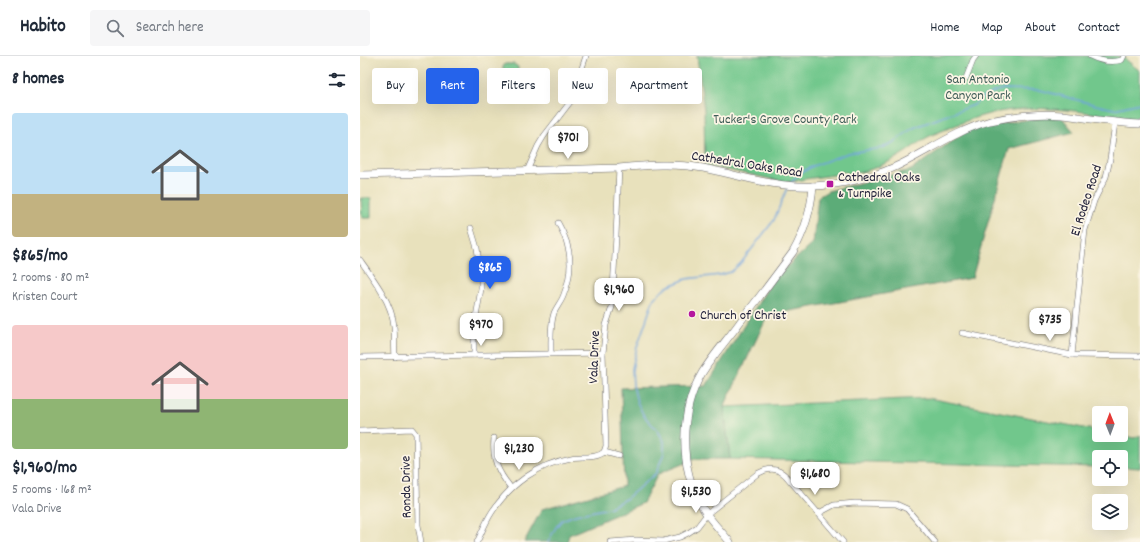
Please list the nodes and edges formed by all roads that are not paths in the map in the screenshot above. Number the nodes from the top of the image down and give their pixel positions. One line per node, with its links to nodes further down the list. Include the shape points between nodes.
1 (586, 56): 9 (street, via 571,101 544,136)
2 (976, 56): 5 (street)
3 (1090, 56): 4 (street, via 1097,60 1109,61 1122,60)
4 (1124, 56)
5 (966, 78)
6 (1115, 123): 7 (main road, Cathedral Oaks Road); 11 (main road, Cathedral Oaks Road, via 1060,115 1010,117 966,130 874,176); 19 (street, El Rodeo Road, via 1106,177 1094,201 1085,230)
7 (1140, 124)
8 (618, 168): 9 (main road, Cathedral Oaks Road); 11 (main road, Cathedral Oaks Road, via 674,165 774,183); 17 (street, Vala Drive, via 612,307 606,325)
9 (527, 171): 10 (main road, Cathedral Oaks Road)
10 (360, 175)
11 (813, 186): 28 (main road, via 809,214 793,252 709,363 690,401 685,431 685,455 692,484)
12 (558, 223): 16 (street, via 569,251 569,278 564,295 554,313)
13 (471, 228): 18 (street, via 481,276 474,328)
14 (360, 260): 22 (street, via 390,311 394,325)
15 (962, 333): 19 (street)
16 (551, 353): 17 (street); 18 (street)
17 (603, 353): 25 (street, Vala Drive, via 606,446)
18 (474, 355): 22 (street)
19 (1072, 355): 20 (street)
20 (1140, 356)
21 (360, 357): 22 (street)
22 (395, 357)
23 (360, 431): 30 (street, Ronda Drive, via 412,429 416,434 418,525)
24 (494, 438): 27 (street, via 494,460)
25 (604, 452): 26 (street); 27 (street, via 597,456 553,463)
26 (619, 456)
27 (511, 488): 31 (street, via 492,512)
28 (707, 514): 29 (street, via 757,474 774,469 786,476); 32 (street, via 697,527 675,538 662,541); 33 (main road)
29 (819, 514): 34 (street); 35 (street, via 834,505 896,504 907,509)
30 (421, 542)
31 (477, 542)
32 (610, 542)
33 (730, 542)
34 (843, 542)
35 (936, 542)

